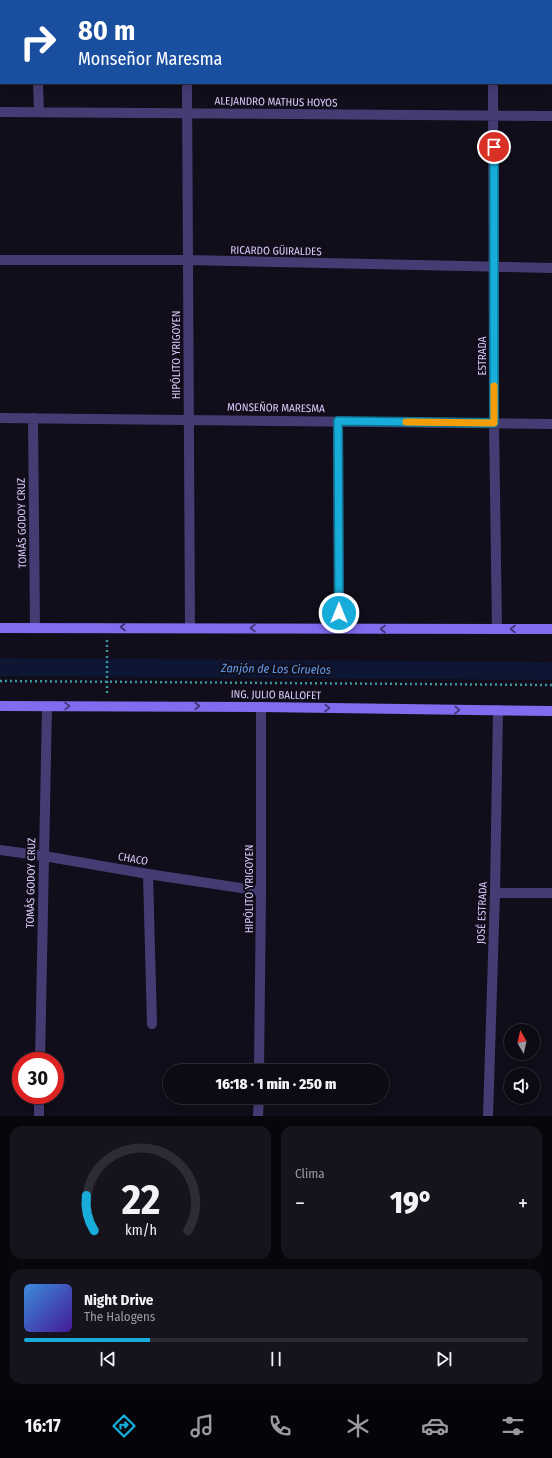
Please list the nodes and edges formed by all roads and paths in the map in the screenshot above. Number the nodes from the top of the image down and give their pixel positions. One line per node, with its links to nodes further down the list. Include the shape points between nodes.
1 (38, 84): 5 (street)
2 (187, 84): 6 (street, HIPÓLITO YRIGOYEN)
3 (492, 84): 8 (street, ESTRADA)
4 (0, 112): 5 (street, ALEJANDRO MATHUS HOYOS)
5 (39, 112): 6 (street, ALEJANDRO MATHUS HOYOS)
6 (187, 113): 8 (street, ALEJANDRO MATHUS HOYOS); 10 (street, HIPÓLITO YRIGOYEN)
7 (552, 116): 8 (street, ALEJANDRO MATHUS HOYOS)
8 (494, 117): 11 (street, ESTRADA)
9 (0, 260): 10 (street, RICARDO GÜIRALDES)
10 (188, 260): 11 (street, RICARDO GÜIRALDES); 15 (street, HIPÓLITO YRIGOYEN)
11 (494, 268): 12 (street, RICARDO GÜIRALDES); 17 (street, ESTRADA)
12 (552, 268)
13 (0, 418): 14 (street, MONSEÑOR MARESMA)
14 (33, 418): 15 (street, MONSEÑOR MARESMA); 20 (street, TOMÁS GODOY CRUZ)
15 (188, 419): 16 (street, MONSEÑOR MARESMA); 21 (street, HIPÓLITO YRIGOYEN)
16 (338, 421): 17 (street, MONSEÑOR MARESMA); 22 (street)
17 (494, 423): 18 (street, MONSEÑOR MARESMA); 23 (street, ESTRADA)
18 (552, 424)
19 (0, 628): 20 (street)
20 (35, 628): 21 (street, one-way to 20)
21 (190, 628): 22 (street, one-way to 21)
22 (339, 629): 23 (street, one-way to 22)
23 (497, 629): 24 (street, one-way to 23)
24 (552, 629)
25 (107, 654): 28 (path, bridge)
26 (0, 680): 27 (path)
27 (552, 685)
28 (107, 693)
29 (0, 706): 30 (street, ING. JULIO BALLOFET)
30 (47, 706): 31 (street, ING. JULIO BALLOFET, one-way to 31); 35 (street, TOMÁS GODOY CRUZ)
31 (261, 707): 32 (street, ING. JULIO BALLOFET, one-way to 32); 37 (street, HIPÓLITO YRIGOYEN)
32 (498, 710): 33 (street, ING. JULIO BALLOFET); 38 (street, JOSÉ ESTRADA)
33 (552, 711)
34 (0, 850): 35 (street, CHACO)
35 (44, 856): 36 (street, CHACO); 41 (street, TOMÁS GODOY CRUZ)
36 (148, 874): 37 (street, CHACO); 40 (street)
37 (261, 891): 42 (street, HIPÓLITO YRIGOYEN)
38 (495, 893): 39 (street); 47 (street, JOSÉ ESTRADA)
39 (552, 893)
40 (152, 1024)
41 (40, 1052)
42 (259, 1064)
43 (40, 1104): 45 (street)
44 (259, 1104): 46 (street)
45 (39, 1116)
46 (258, 1116)
47 (488, 1116)

